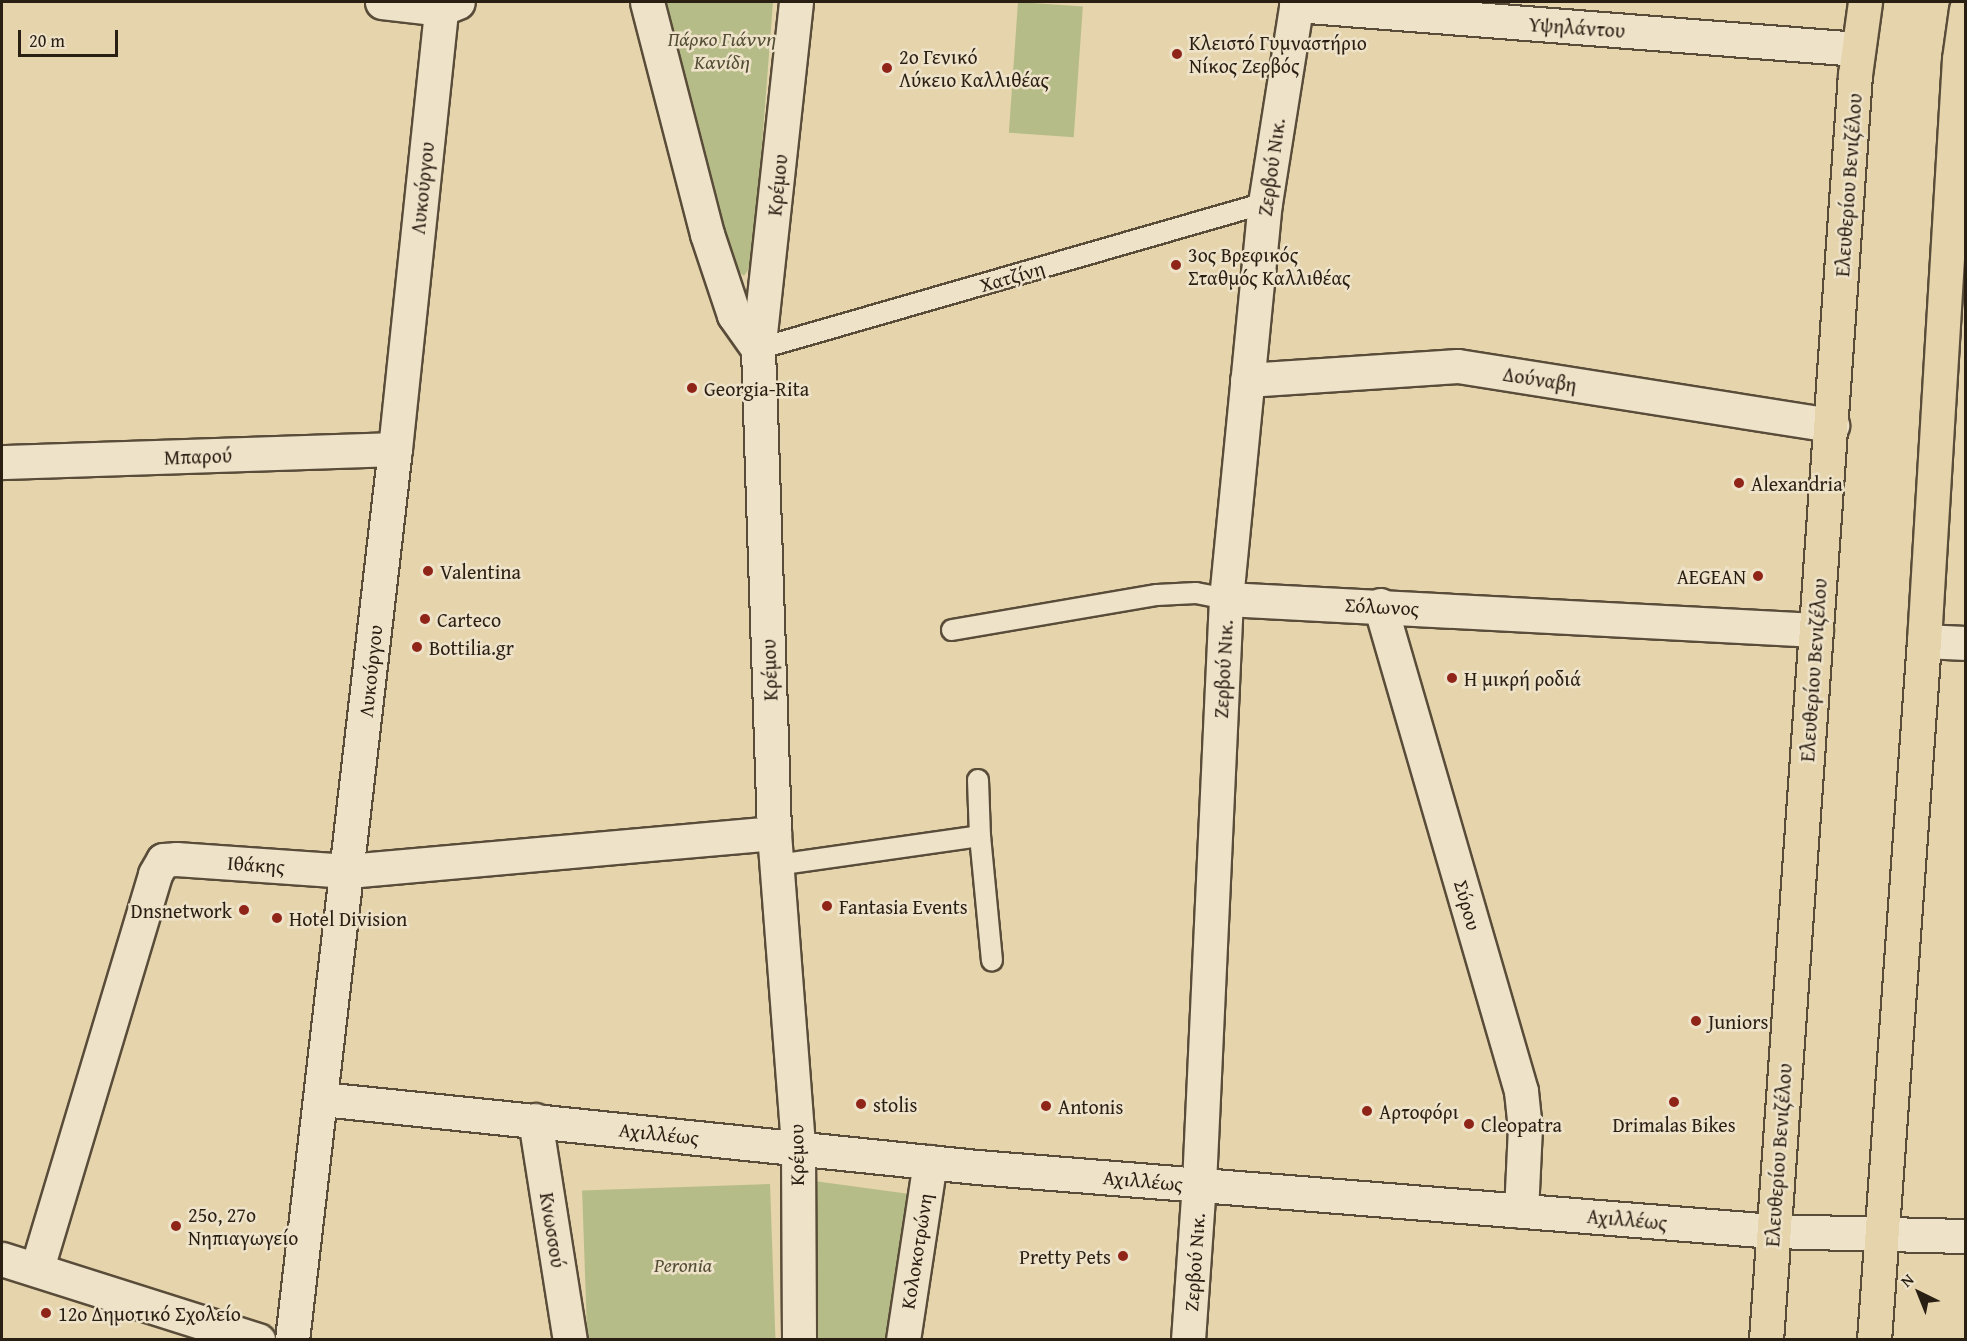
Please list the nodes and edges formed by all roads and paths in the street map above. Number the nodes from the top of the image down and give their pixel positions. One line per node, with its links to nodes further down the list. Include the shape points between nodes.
1 (382, 2): 5 (street)
2 (647, 2): 11 (street, via 707,234 734,315)
3 (796, 2): 11 (street, Κρέμου)
4 (1865, 2): 8 (main road, Ελευθερίου Βενιζέλου)
5 (447, 4): 14 (street, Λυκούργου)
6 (1297, 4): 8 (street, Υψηλάντου); 10 (street, Ζερβού Νικ.)
7 (1965, 9): 9 (main road)
8 (1858, 49): 13 (main road, Ελευθερίου Βενιζέλου)
9 (1962, 59): 20 (main road)
10 (1265, 203): 11 (lane, Χατζίνη); 12 (street, Ζερβού Νικ.)
11 (758, 350): 23 (street, Κρέμου)
12 (1247, 380): 13 (street, Δούναβη, via 1458,366); 16 (street, Ζερβού Νικ.)
13 (1832, 425): 19 (main road, Ελευθερίου Βενιζέλου)
14 (395, 449): 15 (street, Μπαρού); 26 (street, Λυκούργου)
15 (2, 462)
16 (1226, 599): 17 (street, Σόλωνος); 18 (lane, Σόλωνος, via 1196,593 1157,595); 32 (street, Ζερβού Νικ.)
17 (1380, 605): 19 (street, Σόλωνος); 33 (street, Σύρου, via 1521,1091 1525,1127)
18 (952, 630)
19 (1816, 630): 34 (main road, Ελευθερίου Βενιζέλου)
20 (1924, 641): 21 (street); 35 (main road)
21 (1965, 643)
22 (978, 780): 24 (lane)
23 (774, 833): 25 (street, Κρέμου); 26 (street, Ιθάκης)
24 (980, 836): 25 (lane); 27 (lane)
25 (777, 865): 30 (street, Κρέμου)
26 (348, 871): 28 (street, Λυκούργου); 38 (street, Ιθάκης, via 163,860 155,874)
27 (992, 960)
28 (322, 1099): 29 (street, Αχιλλέως); 40 (street, Λυκούργου)
29 (535, 1120): 30 (street, Αχιλλέως); 41 (street, Κνωσσού)
30 (798, 1148): 31 (street, Αχιλλέως); 42 (street, Κρέμου)
31 (930, 1162): 32 (street, Αχιλλέως); 43 (street, Κολοκοτρώνη)
32 (1199, 1185): 33 (street, Αχιλλέως); 44 (street, Ζερβού Νικ.)
33 (1521, 1211): 34 (street, Αχιλλέως)
34 (1772, 1231): 35 (street, Αχιλλέως); 45 (main road, Ελευθερίου Βενιζέλου)
35 (1881, 1234): 36 (street, Αχιλλέως); 46 (main road)
36 (1965, 1236)
37 (2, 1259): 38 (street)
38 (37, 1268): 39 (street)
39 (258, 1340)
40 (292, 1340)
41 (570, 1340)
42 (799, 1340)
43 (903, 1340)
44 (1188, 1340)
45 (1766, 1340)
46 (1874, 1340)

